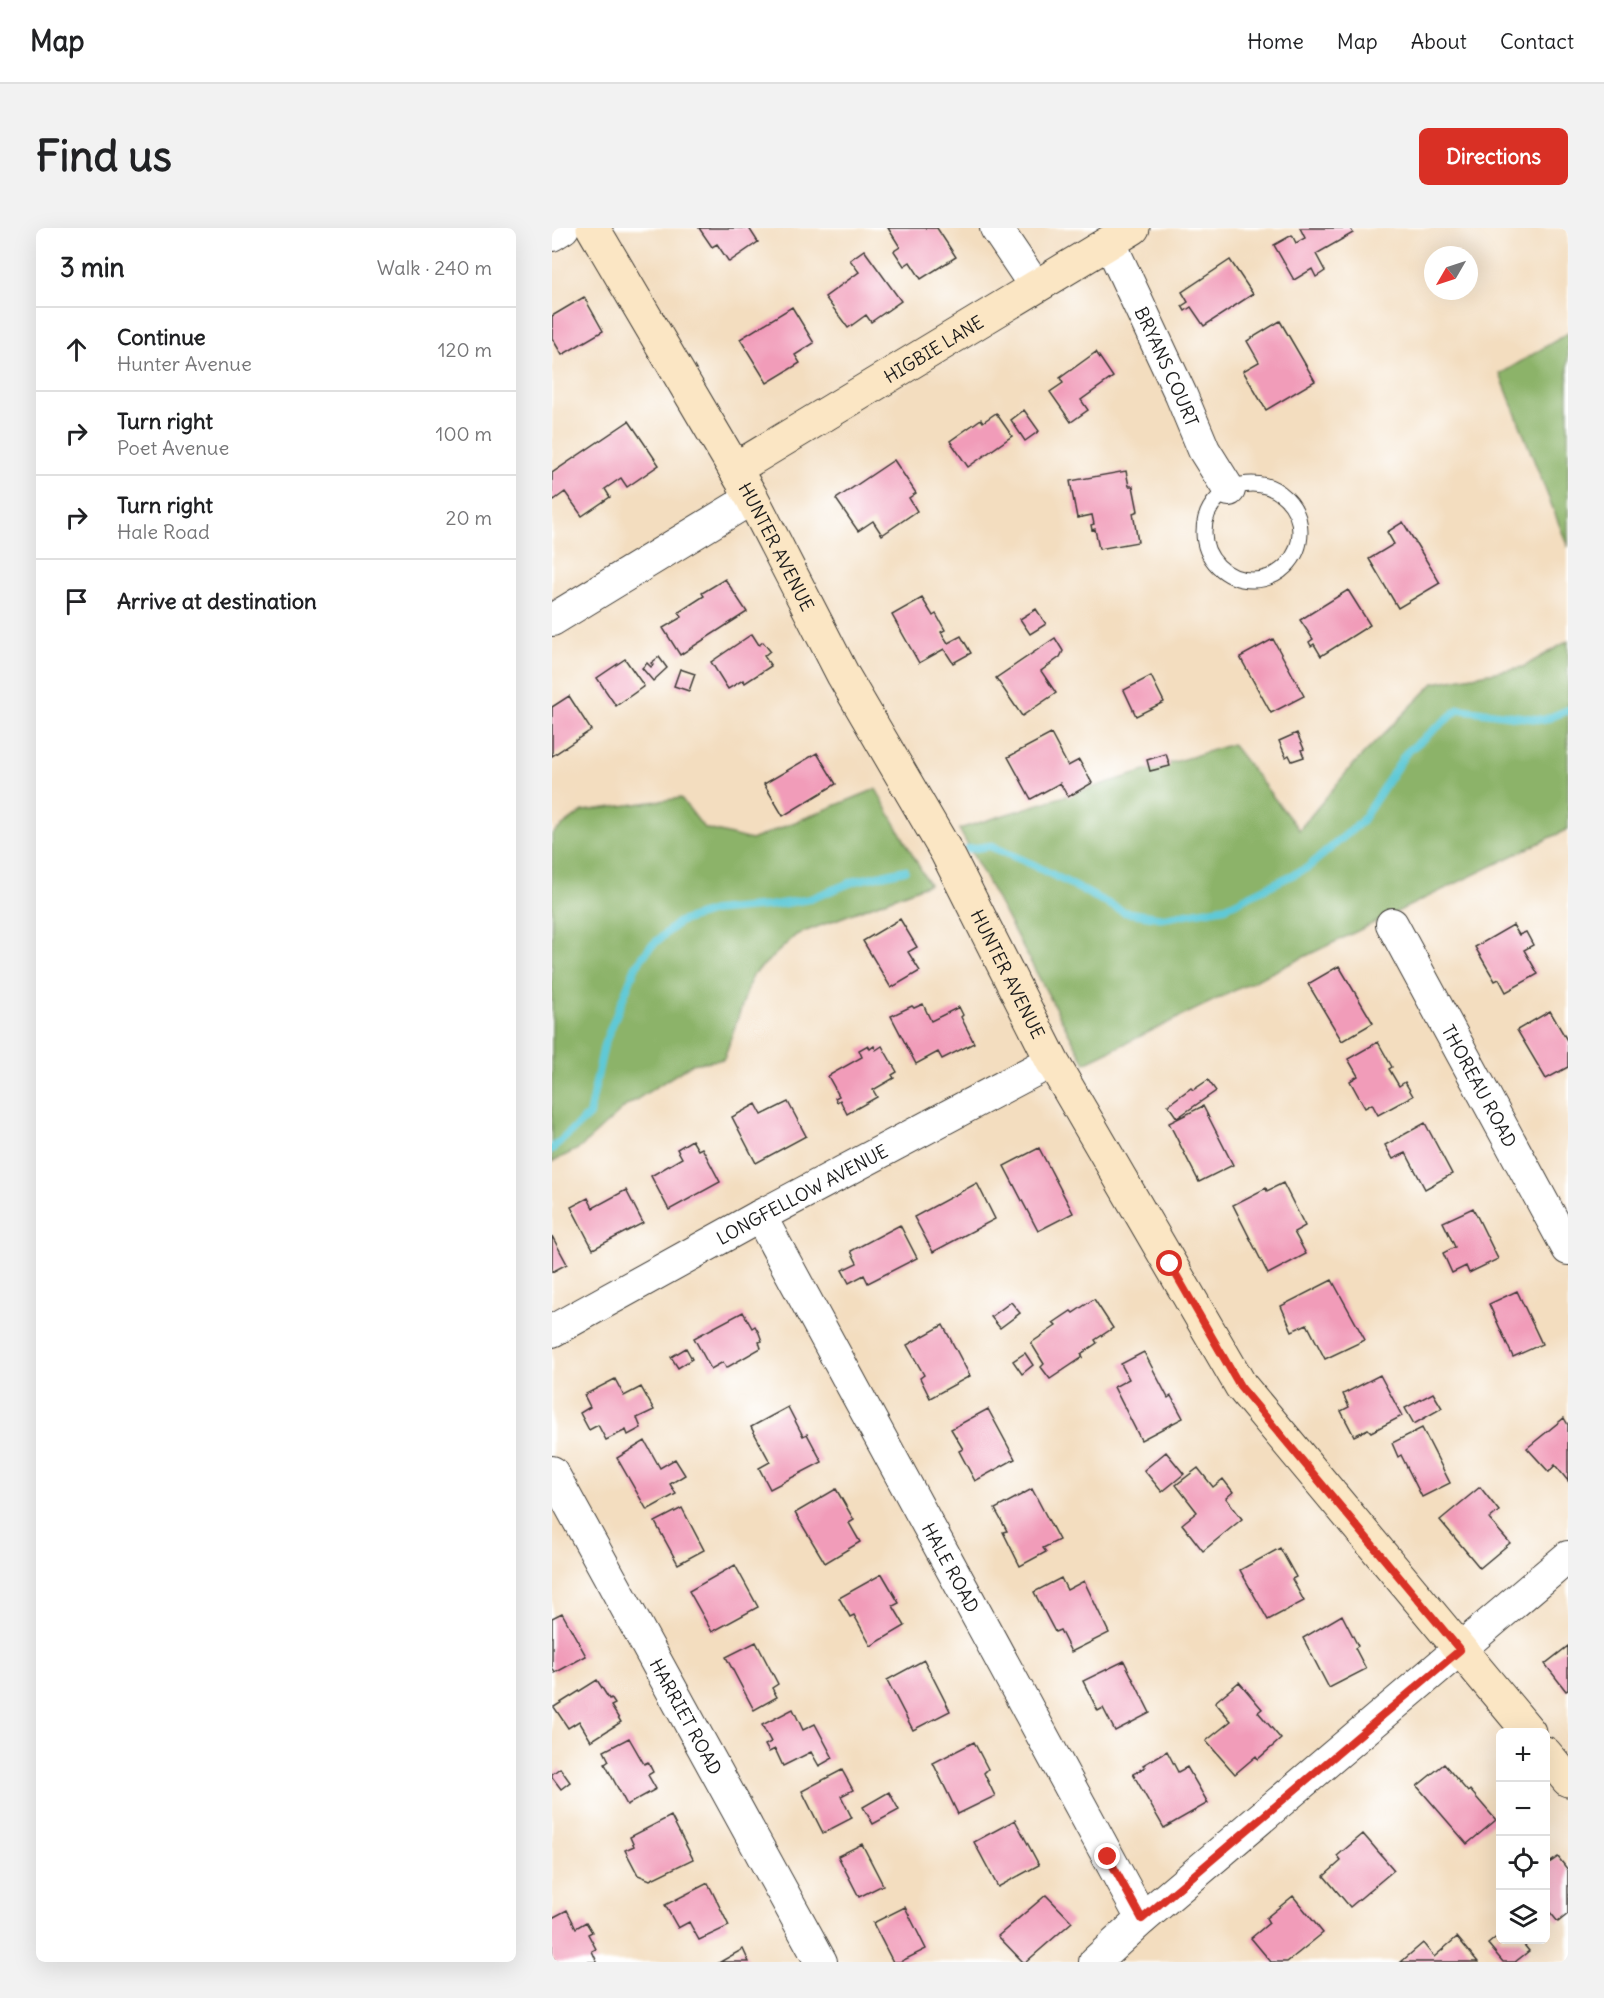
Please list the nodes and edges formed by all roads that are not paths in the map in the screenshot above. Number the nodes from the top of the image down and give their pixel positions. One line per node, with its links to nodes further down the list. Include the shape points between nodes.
1 (563, 228): 4 (street)
2 (593, 228): 7 (street, HUNTER AVENUE)
3 (996, 228): 6 (street)
4 (552, 235)
5 (1121, 236): 6 (street, HIGBIE LANE); 8 (street, BRYANS COURT, via 1204,450)
6 (1035, 286): 7 (street, HIGBIE LANE)
7 (735, 469): 9 (street, HUNTER AVENUE)
8 (1229, 490): 8 (lane, via 1244,484 1260,484 1289,500 1301,530 1291,561 1279,573 1265,579 1234,577 1211,557 1205,543 1208,513)
9 (752, 498): 10 (street); 12 (street, HUNTER AVENUE, via 843,675 947,854)
10 (552, 620)
11 (1392, 924): 14 (street, THOREAU ROAD)
12 (1052, 1061): 13 (street, LONGFELLOW AVENUE); 18 (street, HUNTER AVENUE, via 1240,1386)
13 (760, 1216): 15 (street, LONGFELLOW AVENUE); 22 (street, HALE ROAD)
14 (1568, 1249)
15 (552, 1331)
16 (552, 1472): 23 (street, HARRIET ROAD)
17 (1568, 1557): 18 (street)
18 (1460, 1650): 19 (street, HUNTER AVENUE); 22 (street)
19 (1526, 1728)
20 (1550, 1759): 21 (street)
21 (1568, 1780)
22 (1142, 1919): 24 (street)
23 (821, 1962)
24 (1095, 1962)

